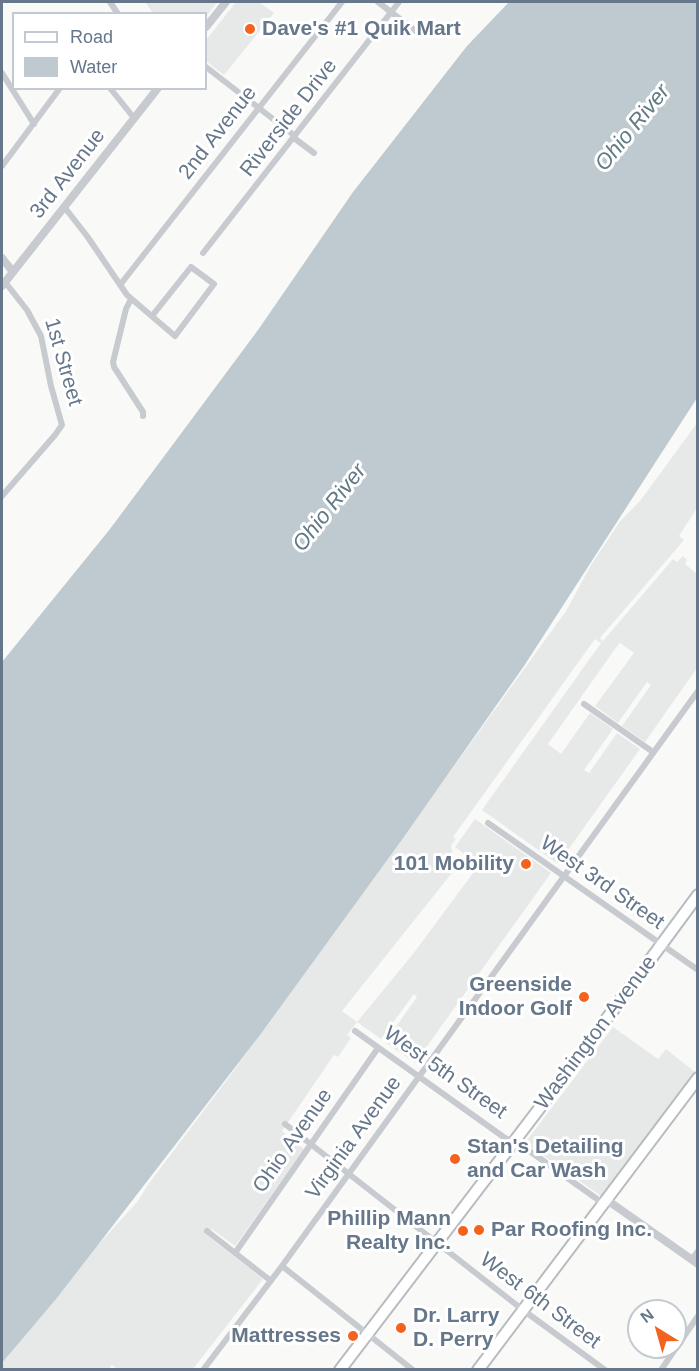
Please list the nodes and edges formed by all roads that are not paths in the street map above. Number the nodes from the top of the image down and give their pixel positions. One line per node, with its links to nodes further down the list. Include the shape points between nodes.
1 (226, 2): 6 (street)
2 (342, 2): 15 (street, 2nd Avenue)
3 (378, 2): 5 (street)
4 (399, 2): 5 (street, Riverside Drive)
5 (392, 12): 7 (street); 18 (street, Riverside Drive)
6 (207, 26)
7 (417, 32)
8 (207, 68): 15 (street)
9 (2, 73): 10 (street)
10 (12, 89)
11 (13, 90): 17 (street)
12 (59, 90): 17 (street)
13 (112, 90): 16 (street)
14 (156, 90): 16 (street, 3rd Avenue)
15 (258, 108): 18 (street); 26 (street, 2nd Avenue)
16 (134, 118): 21 (street, 3rd Avenue)
17 (34, 124): 20 (street)
18 (294, 137): 19 (street); 22 (street, Riverside Drive)
19 (314, 153)
20 (2, 166)
21 (65, 208): 24 (street, 3rd Avenue); 26 (street)
22 (203, 253)
23 (2, 258): 24 (street)
24 (13, 273): 25 (street, 3rd Avenue)
25 (3, 284): 30 (street, 1st Street, via 27,310 41,336 62,425)
26 (120, 285): 27 (street)
27 (131, 298): 28 (street); 29 (street, via 113,362)
28 (152, 316): 28 (street, via 191,267 214,284 175,336)
29 (143, 416)
30 (2, 496)
31 (698, 691): 33 (street, Virginia Avenue)
32 (584, 704): 33 (street)
33 (653, 752): 35 (street, Virginia Avenue)
34 (488, 823): 35 (street, West 3rd Street)
35 (564, 877): 37 (street, West 3rd Street); 41 (street, Virginia Avenue)
36 (698, 896): 37 (main road, Washington Avenue)
37 (662, 946): 38 (street, West 3rd Street); 44 (main road, Washington Avenue)
38 (698, 970)
39 (355, 1031): 40 (street, West 5th Street)
40 (378, 1048): 41 (street, West 5th Street); 45 (street, Ohio Avenue)
41 (419, 1077): 44 (street, West 5th Street); 46 (street, Virginia Avenue)
42 (698, 1078): 47 (main road)
43 (285, 1124): 45 (street, West 6th Street)
44 (514, 1142): 47 (street, West 5th Street); 49 (main road, Washington Avenue)
45 (310, 1144): 46 (street, West 6th Street); 51 (street, Ohio Avenue)
46 (348, 1174): 49 (street, West 6th Street); 53 (street, Virginia Avenue)
47 (606, 1202): 52 (street, West 5th Street); 55 (main road)
48 (207, 1231): 51 (street)
49 (437, 1244): 55 (street, West 6th Street); 57 (main road, Washington Avenue)
50 (698, 1251): 52 (street)
51 (235, 1253): 54 (street)
52 (694, 1262)
53 (282, 1266): 54 (street, Virginia Avenue); 57 (street)
54 (271, 1281): 58 (street, Virginia Avenue)
55 (523, 1310): 61 (main road); 62 (street, West 6th Street)
56 (698, 1316): 63 (street)
57 (368, 1334): 59 (main road, Washington Avenue); 60 (street)
58 (203, 1370)
59 (340, 1370)
60 (413, 1370)
61 (478, 1370)
62 (605, 1370)
63 (661, 1370)

